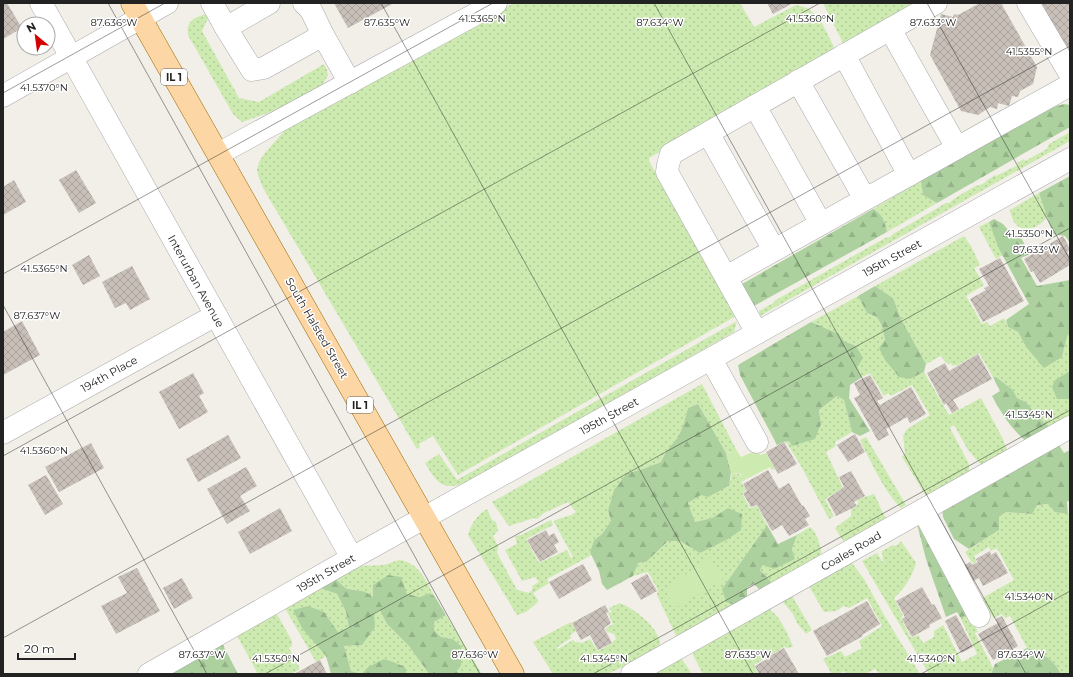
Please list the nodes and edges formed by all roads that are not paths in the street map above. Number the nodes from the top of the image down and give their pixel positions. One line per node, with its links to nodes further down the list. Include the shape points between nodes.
1 (41, 3): 14 (street, Interurban Avenue)
2 (167, 3): 9 (street)
3 (212, 3): 10 (street)
4 (270, 3): 10 (street)
5 (304, 3): 12 (street)
6 (496, 3): 17 (street)
7 (936, 3): 11 (street)
8 (1028, 3): 15 (street)
9 (136, 10): 14 (street); 23 (main road, South Halsted Street / IL 1)
10 (226, 28): 12 (street, via 252,70 264,68)
11 (890, 29): 13 (street); 22 (street)
12 (322, 35): 17 (street)
13 (844, 55): 16 (street); 25 (street)
14 (71, 58): 19 (street); 30 (street, Interurban Avenue)
15 (1070, 74)
16 (798, 81): 20 (street); 26 (street)
17 (350, 82): 23 (street)
18 (1070, 85): 22 (street)
19 (3, 96)
20 (755, 106): 21 (street); 27 (street)
21 (708, 133): 28 (street); 29 (street, via 671,154 668,172)
22 (957, 148): 25 (street)
23 (218, 154): 37 (main road, South Halsted Street / IL 1)
24 (1070, 159): 31 (street, 195th Street)
25 (909, 174): 26 (street)
26 (865, 199): 27 (street)
27 (821, 224): 28 (street)
28 (774, 250): 29 (street)
29 (726, 277): 31 (street)
30 (216, 315): 34 (street, 194th Place); 38 (street, Interurban Avenue)
31 (757, 334): 32 (street, 195th Street)
32 (711, 359): 35 (street); 37 (street, 195th Street)
33 (1070, 427): 36 (street, Coales Road)
34 (3, 433)
35 (757, 442)
36 (923, 510): 39 (street); 42 (street, Coales Road)
37 (425, 519): 38 (street, 195th Street); 41 (main road, South Halsted Street / IL 1)
38 (352, 558): 40 (street, 195th Street)
39 (979, 616)
40 (149, 674)
41 (513, 674)
42 (632, 674)

